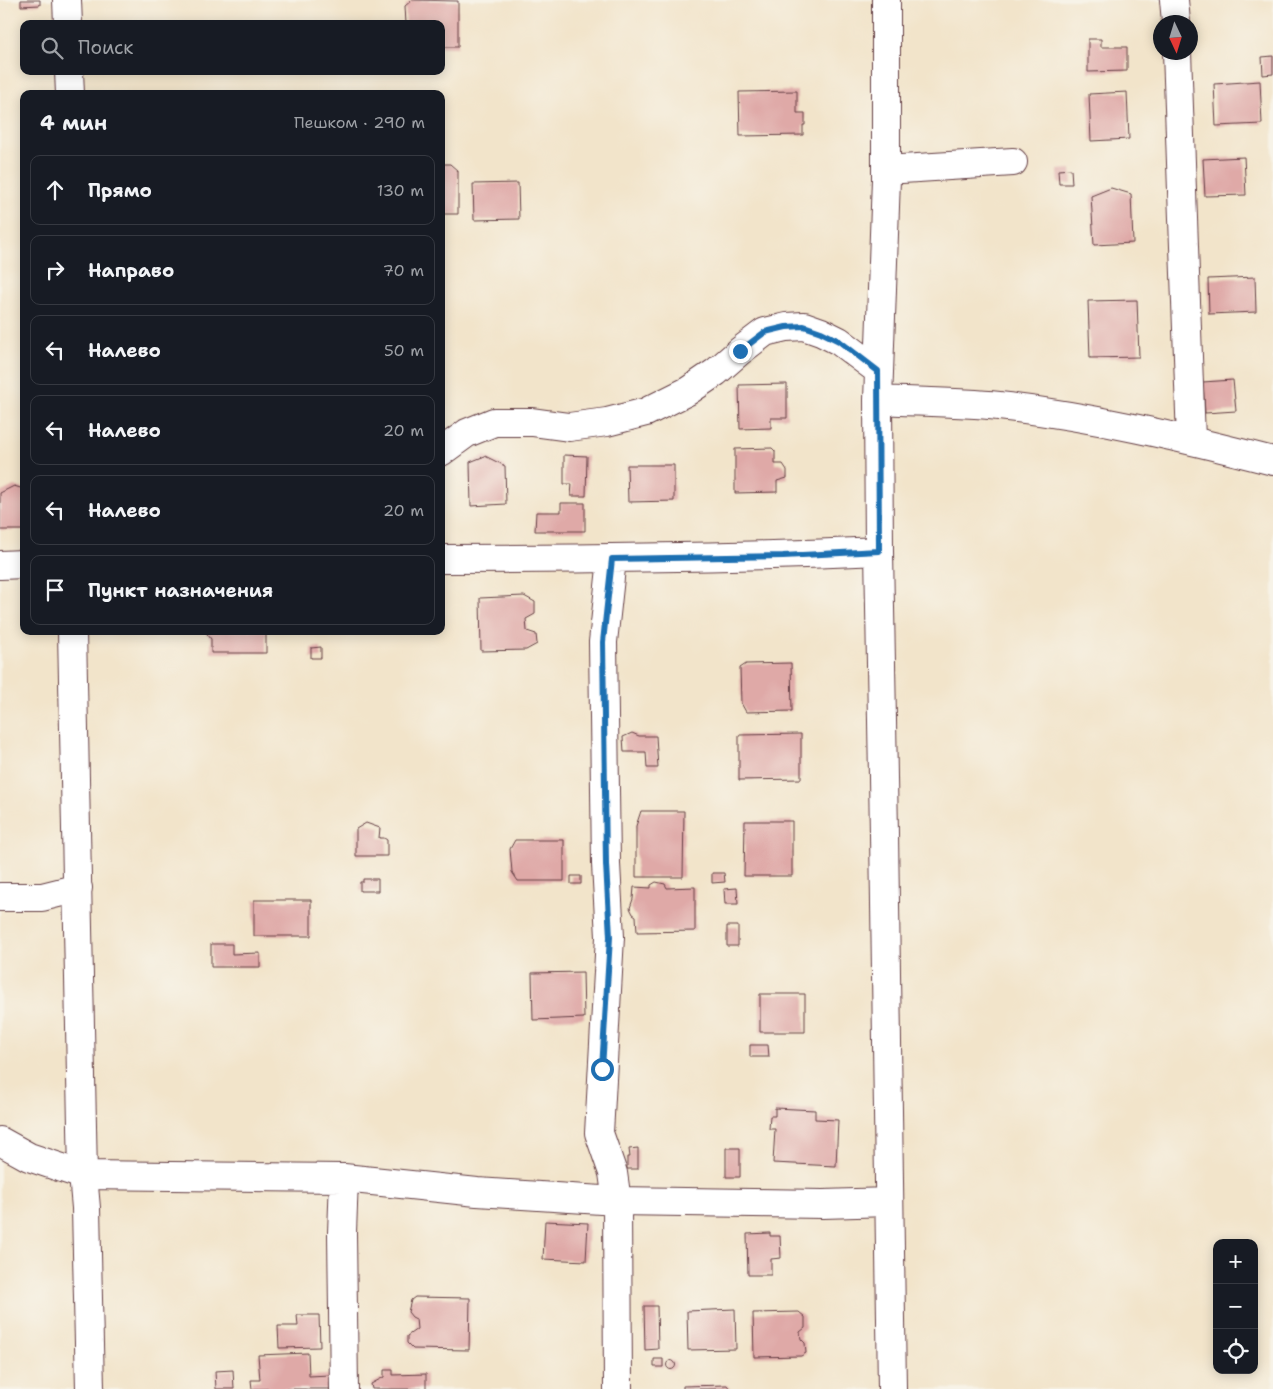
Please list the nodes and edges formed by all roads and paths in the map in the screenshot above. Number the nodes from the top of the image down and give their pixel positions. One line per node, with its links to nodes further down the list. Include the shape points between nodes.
1 (67, 0): 5 (street)
2 (886, 0): 10 (street)
3 (1174, 0): 4 (street)
4 (1175, 15)
5 (68, 20)
6 (1177, 60): 13 (street)
7 (69, 75): 8 (street)
8 (70, 90)
9 (1013, 162): 10 (street)
10 (886, 170): 11 (street)
11 (878, 371): 12 (street); 14 (street, via 839,341 821,332 804,326 786,327 765,332 688,391 646,412 569,427 532,422 494,422 467,433)
12 (878, 400): 13 (street, via 998,406 1060,414); 16 (street)
13 (1191, 440): 15 (street)
14 (445, 449)
15 (1273, 461)
16 (879, 551): 18 (street); 28 (street)
17 (445, 559): 18 (street)
18 (612, 559): 27 (street, via 603,642 610,937 599,1133)
19 (20, 564): 20 (street)
20 (0, 565)
21 (72, 635): 22 (street)
22 (78, 888): 23 (street, via 42,897); 25 (street)
23 (0, 897)
24 (0, 1141): 25 (street, via 29,1158)
25 (83, 1175): 26 (street); 29 (street)
26 (344, 1178): 27 (street, via 477,1192); 30 (street)
27 (617, 1201): 28 (street); 31 (street)
28 (889, 1202): 32 (street)
29 (90, 1389)
30 (344, 1389)
31 (618, 1389)
32 (892, 1389)

